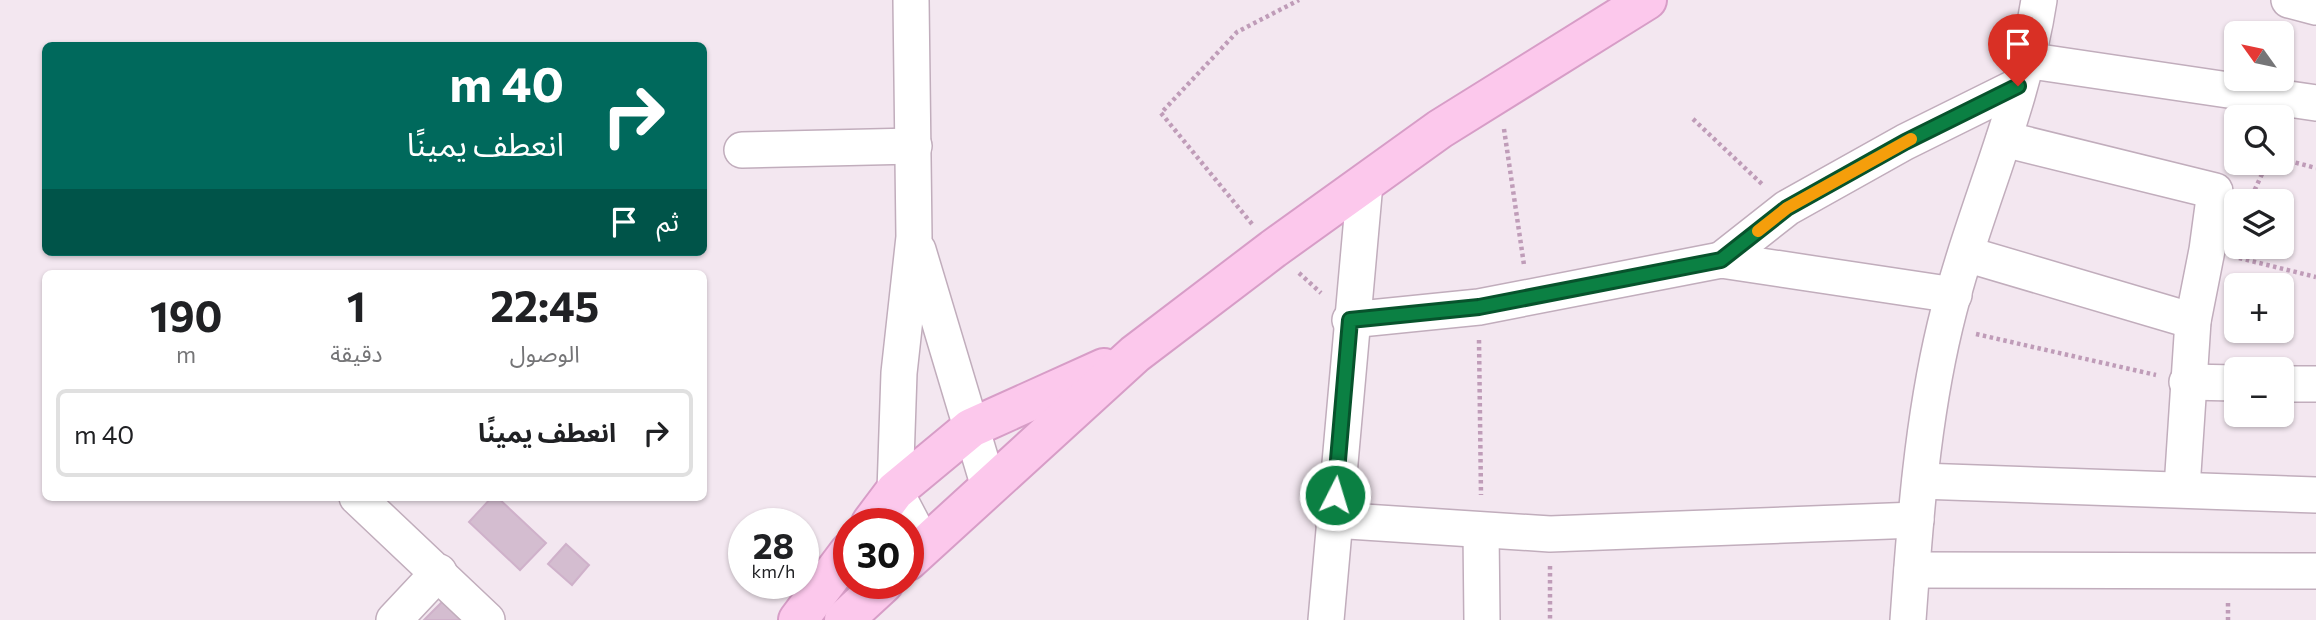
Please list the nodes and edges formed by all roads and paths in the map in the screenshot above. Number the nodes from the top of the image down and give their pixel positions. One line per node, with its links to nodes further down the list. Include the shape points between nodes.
1 (911, 0): 12 (street)
2 (1299, 0): 19 (path, via 1237,32 1161,113)
3 (1647, 0): 8 (street)
4 (2039, 0): 7 (street)
5 (2289, 0): 6 (street)
6 (2316, 7)
7 (2021, 73): 9 (street); 11 (street); 17 (street)
8 (1498, 92): 16 (street); 24 (path)
9 (2316, 103)
10 (1693, 119): 17 (path)
11 (2004, 139): 20 (street, via 2215,191); 21 (street)
12 (914, 146): 13 (street); 18 (street)
13 (742, 150)
14 (2294, 162): 15 (path)
15 (2316, 168)
16 (1365, 183): 19 (street); 27 (street)
17 (1787, 208): 22 (street)
18 (914, 237): 34 (street); 38 (street, via 899,373)
19 (1273, 249): 27 (path); 29 (street)
20 (2207, 250): 23 (path); 28 (street)
21 (1966, 254): 26 (street); 28 (street)
22 (1721, 260): 24 (street); 26 (street)
23 (2316, 277)
24 (1528, 298): 25 (street)
25 (1479, 307): 27 (street); 45 (path)
26 (1949, 311): 30 (path); 35 (street, via 1931,389)
27 (1350, 320): 43 (street)
28 (2193, 321): 30 (street)
29 (1135, 355): 34 (street); 36 (street)
30 (2187, 382): 31 (street); 37 (street)
31 (2224, 383)
32 (2294, 384): 33 (street)
33 (2316, 384)
34 (971, 428): 36 (street); 38 (street)
35 (1920, 481): 37 (street); 44 (street)
36 (989, 487): 47 (street)
37 (2182, 488): 39 (street)
38 (895, 491): 41 (street); 42 (street)
39 (2316, 495)
40 (362, 501): 50 (street)
41 (882, 508)
42 (901, 508)
43 (1333, 520): 45 (street); 57 (street)
44 (1916, 520): 46 (street); 48 (street)
45 (1481, 531): 46 (street); 58 (street)
46 (1550, 534): 59 (path)
47 (924, 546)
48 (1912, 569): 49 (street); 60 (street)
49 (2316, 571)
50 (439, 572): 53 (street); 54 (street)
51 (833, 573): 55 (street)
52 (867, 599): 56 (street)
53 (394, 620)
54 (487, 620)
55 (797, 620)
56 (844, 620)
57 (1326, 620)
58 (1482, 620)
59 (1550, 620)
60 (1908, 620)

